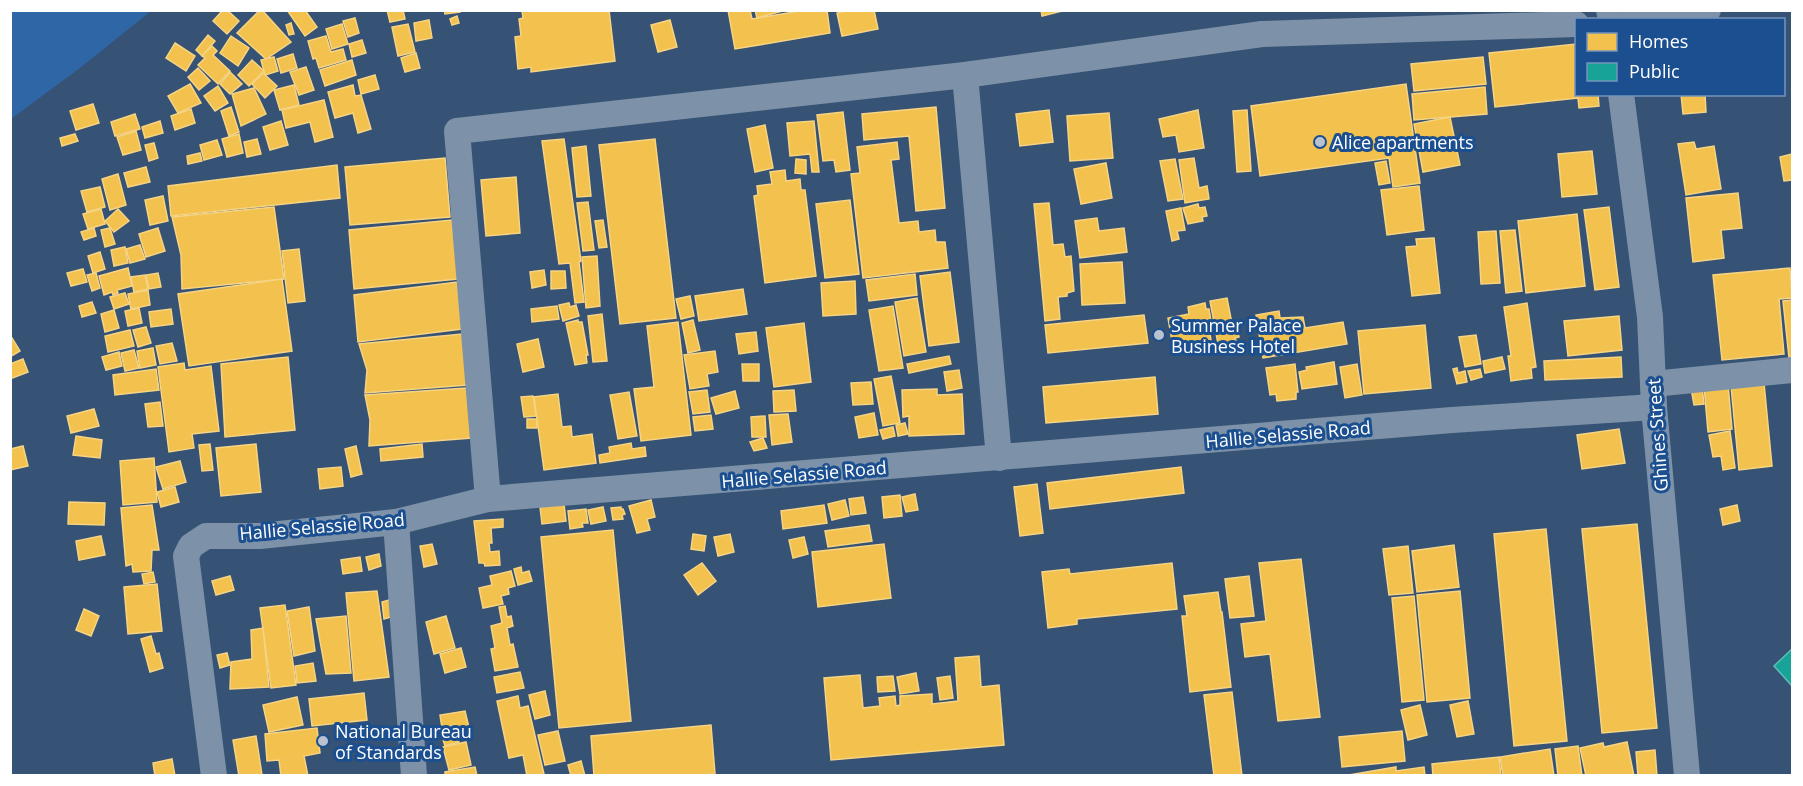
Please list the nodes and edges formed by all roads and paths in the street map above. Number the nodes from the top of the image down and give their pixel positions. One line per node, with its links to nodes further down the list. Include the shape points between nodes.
1 (1708, 10): 2 (street)
2 (1646, 18)
3 (1575, 24): 4 (street, via 1262,34)
4 (965, 75): 8 (street); 9 (street, via 457,131)
5 (1621, 96): 7 (street, Ghines Street, via 1650,317)
6 (1792, 370): 7 (street, Hallie Selassie Road)
7 (1653, 395): 8 (street, Hallie Selassie Road, via 1440,421); 13 (street, Ghines Street)
8 (999, 458): 9 (street, Hallie Selassie Road)
9 (488, 499): 10 (street, Hallie Selassie Road)
10 (396, 522): 11 (street, Hallie Selassie Road, via 260,536 215,534 191,546 186,556); 12 (street)
11 (214, 776)
12 (414, 776)
13 (1687, 776)

